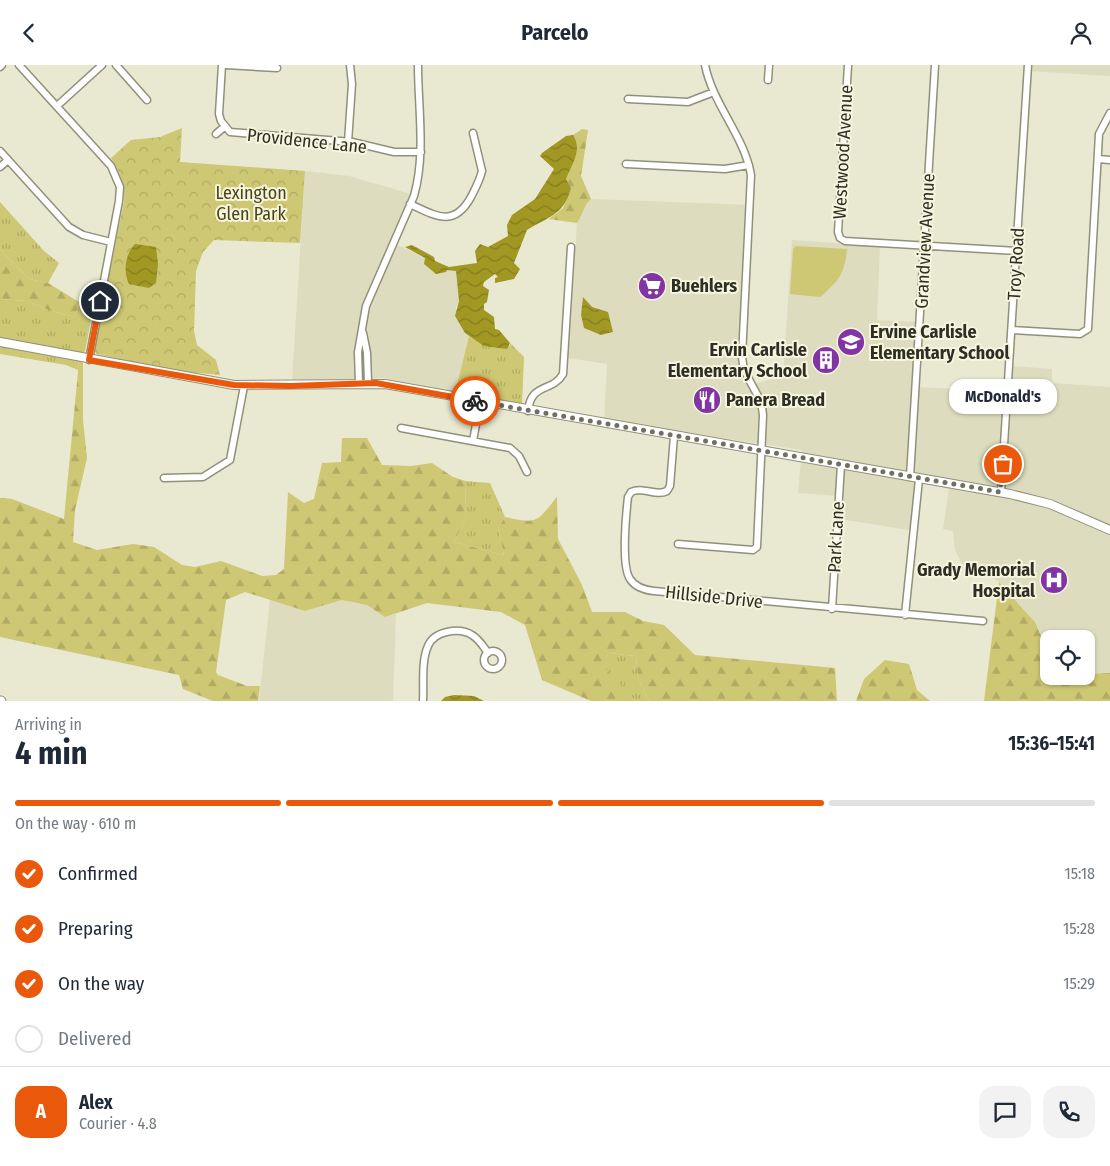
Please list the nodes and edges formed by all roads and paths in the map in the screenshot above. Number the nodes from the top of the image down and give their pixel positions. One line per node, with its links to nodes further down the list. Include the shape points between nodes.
1 (20, 65): 18 (street)
2 (102, 65): 18 (street)
3 (116, 65): 17 (street)
4 (222, 65): 20 (street, Providence Lane, via 219,114)
5 (226, 65): 13 (street)
6 (350, 65): 23 (street)
7 (418, 65): 25 (street)
8 (705, 65): 15 (street)
9 (769, 65): 14 (street)
10 (848, 65): 34 (street, Westwood Avenue, via 840,238 845,241)
11 (935, 65): 34 (street, Grandview Avenue)
12 (1028, 65): 36 (street, Troy Road)
13 (277, 68)
14 (768, 80)
15 (714, 92): 16 (street, via 688,102); 30 (street)
16 (628, 99)
17 (147, 100)
18 (57, 106): 33 (street, via 111,166 118,179 120,194)
19 (1110, 113): 26 (street, via 1099,134)
20 (224, 127): 22 (street, Providence Lane); 23 (street, Providence Lane, via 236,134)
21 (472, 133): 32 (street, via 482,171 462,210 451,217 442,217)
22 (216, 134)
23 (348, 142): 25 (street, Providence Lane, via 394,152)
24 (0, 151): 27 (street)
25 (421, 152): 32 (street, via 418,182)
26 (1098, 159): 28 (street); 38 (street, via 1088,329 1080,333)
27 (8, 160): 31 (street); 33 (street, via 75,231)
28 (1110, 160)
29 (626, 165): 30 (street, via 725,169)
30 (749, 165): 49 (street, via 751,188 742,357 746,376 763,409)
31 (0, 167)
32 (410, 204): 37 (street, via 369,295)
33 (111, 242): 40 (street)
34 (924, 245): 36 (street); 52 (street, Grandview Avenue)
35 (571, 247): 45 (street, via 563,374 534,394)
36 (1017, 251): 38 (street, Troy Road)
37 (362, 327): 41 (street); 42 (street, via 358,352)
38 (1012, 330): 55 (street, Troy Road)
39 (0, 342): 40 (main road)
40 (89, 360): 43 (main road)
41 (368, 383): 42 (main road); 44 (main road)
42 (359, 384): 43 (main road)
43 (244, 386): 53 (street, via 230,460 203,477)
44 (480, 402): 45 (main road); 48 (street)
45 (528, 411): 47 (main road)
46 (401, 428): 48 (street)
47 (674, 436): 49 (main road); 58 (street, Hillside Drive, via 668,491 637,490 628,497 626,567 633,583 654,591)
48 (473, 441): 51 (street, via 510,448 519,456)
49 (762, 450): 50 (main road); 57 (street, via 756,549)
50 (841, 465): 52 (main road); 58 (street, Park Lane)
51 (527, 472)
52 (910, 477): 54 (main road)
53 (164, 478)
54 (919, 479): 55 (main road); 59 (street)
55 (1000, 492): 56 (main road, via 1050,504)
56 (1110, 530)
57 (678, 543)
58 (832, 609): 59 (street, Hillside Drive)
59 (905, 615): 60 (street, Hillside Drive)
60 (983, 621)
61 (488, 653): 62 (street, via 477,638 466,632 449,632 432,640 426,651)
62 (423, 701)

